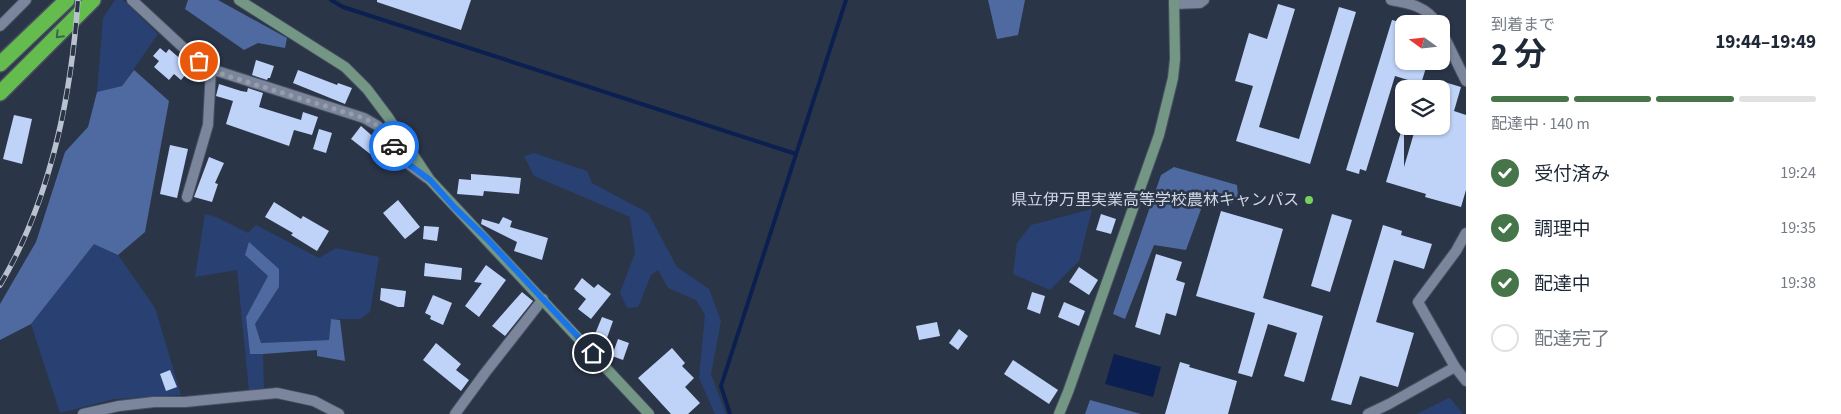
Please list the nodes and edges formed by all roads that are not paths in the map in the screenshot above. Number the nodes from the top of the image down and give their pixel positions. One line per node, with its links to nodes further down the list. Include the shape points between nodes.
1 (26, 0): 10 (street)
2 (67, 0): 12 (highway)
3 (94, 0): 15 (highway, one-way to 15)
4 (132, 0): 13 (street)
5 (239, 0): 16 (street, via 345,67 388,116)
6 (1204, 0): 8 (street, via 1200,3)
7 (1391, 0): 9 (street, via 1411,3)
8 (1174, 2): 26 (street, via 1173,78 1159,135)
9 (1430, 15)
10 (0, 26)
11 (1450, 49): 14 (street)
12 (0, 64)
13 (211, 70): 16 (street, via 364,118 378,126 407,163); 17 (street, via 208,125)
14 (1466, 82)
15 (0, 93)
16 (430, 180): 19 (street)
17 (187, 197)
18 (1466, 234): 20 (street, via 1418,302)
19 (543, 299): 24 (street); 25 (street)
20 (1454, 367): 21 (street); 27 (street)
21 (1466, 381)
22 (83, 414): 23 (street, via 154,402 277,394 314,401)
23 (339, 414)
24 (455, 414)
25 (649, 414)
26 (1059, 414)
27 (1368, 414)

